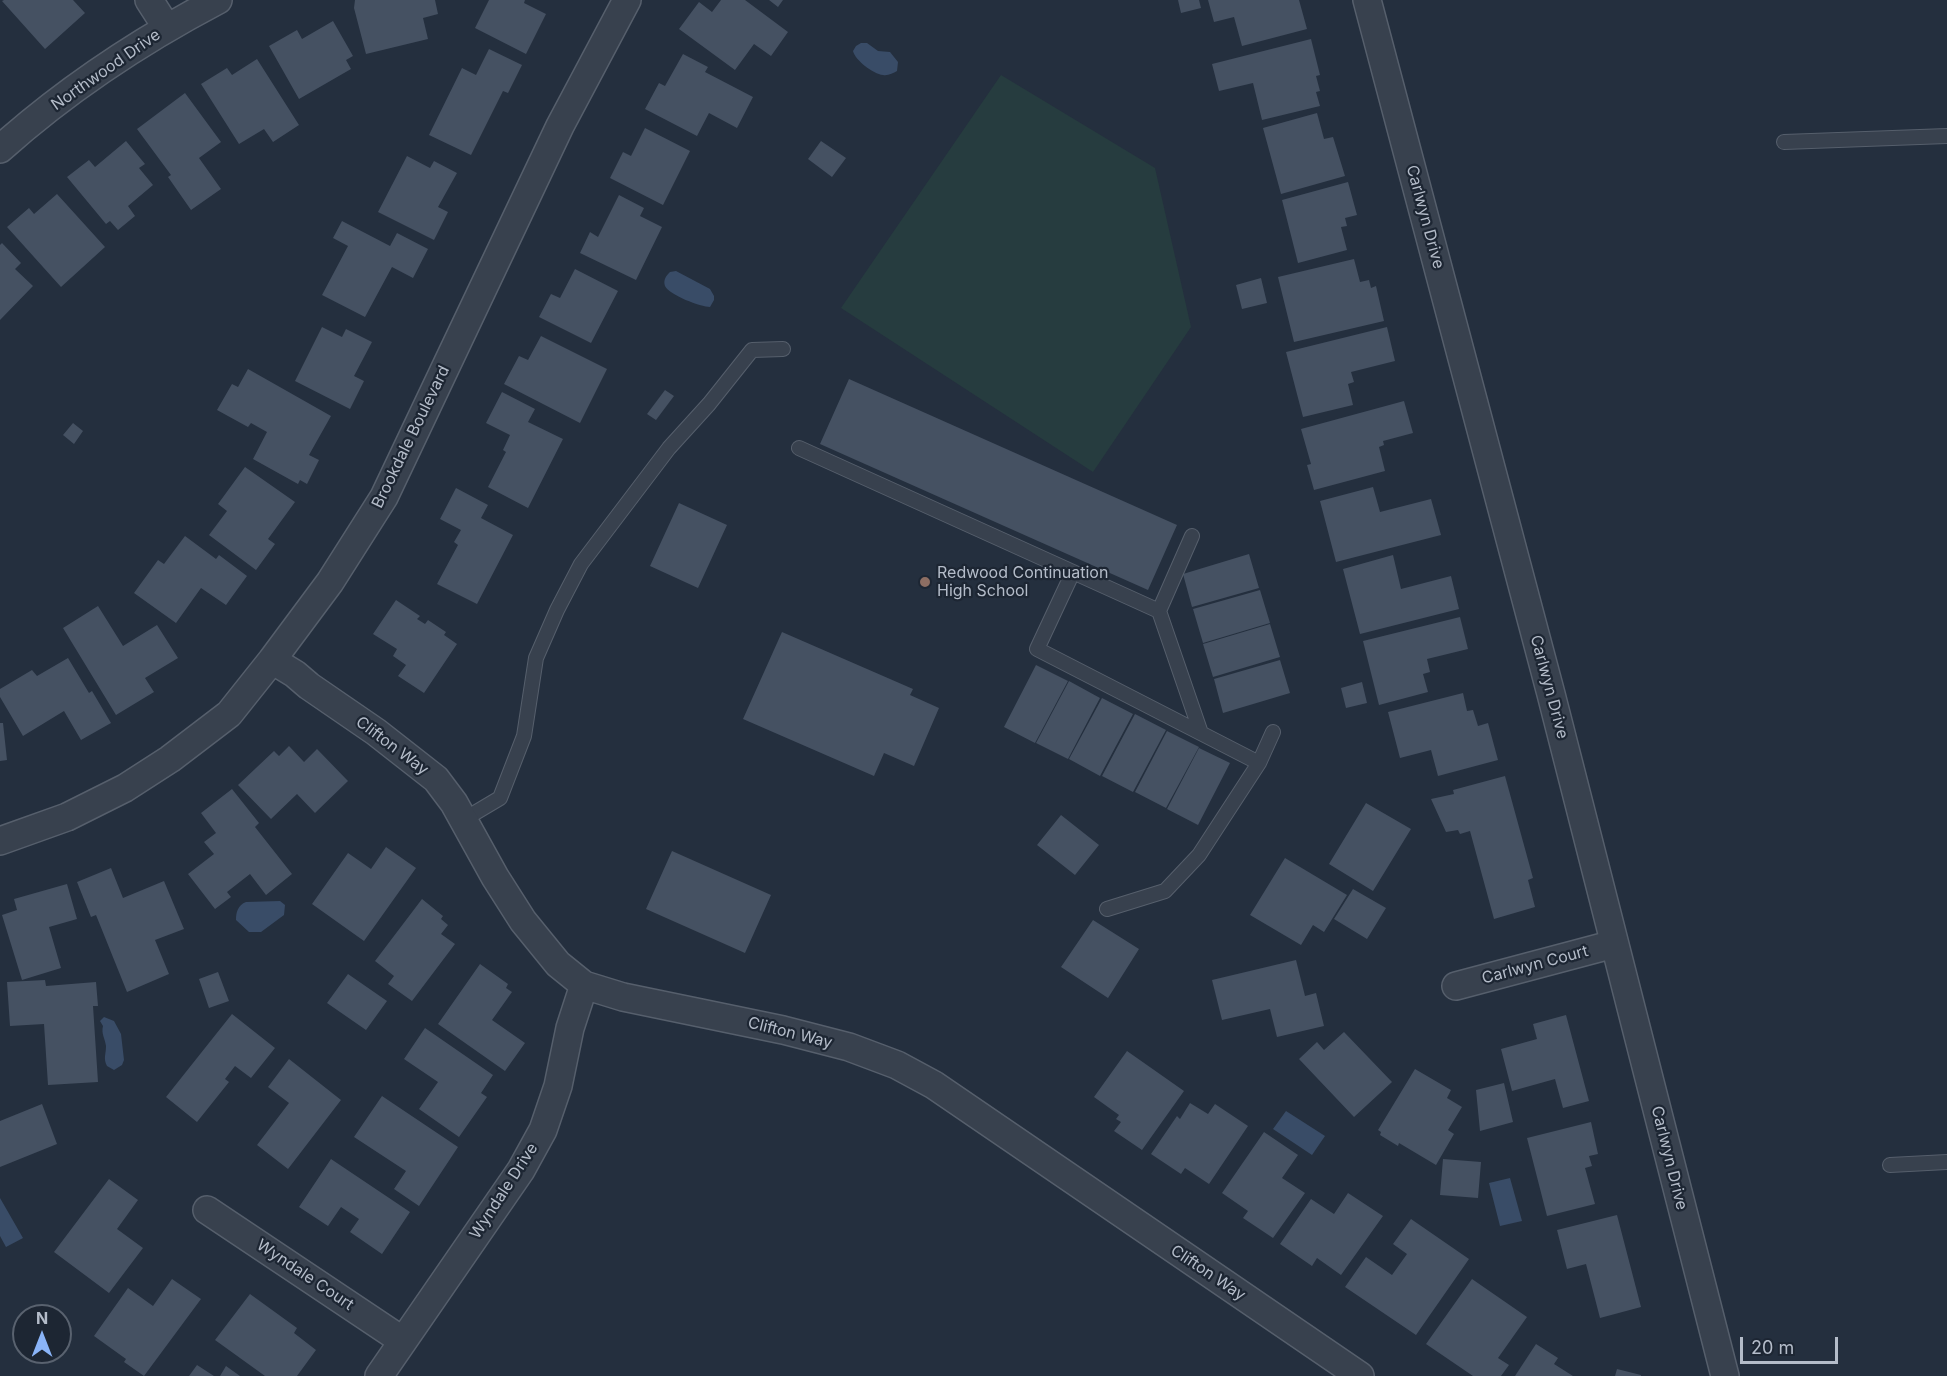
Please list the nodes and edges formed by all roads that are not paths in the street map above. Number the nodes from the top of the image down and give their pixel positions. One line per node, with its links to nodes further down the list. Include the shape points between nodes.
1 (149, 0): 5 (street)
2 (218, 0): 5 (street, Northwood Drive)
3 (627, 0): 14 (street, Brookdale Boulevard, via 560,126 384,497 330,582)
4 (1367, 0): 21 (street, Carlwyn Drive)
5 (167, 28): 8 (street, Northwood Drive, via 82,84)
6 (1947, 136): 7 (lane)
7 (1784, 142)
8 (0, 148)
9 (783, 349): 18 (lane, via 752,350 669,448 581,564 536,658 524,736 500,798)
10 (799, 448): 12 (lane)
11 (1192, 536): 13 (lane)
12 (1073, 572): 13 (lane); 16 (lane, via 1037,649)
13 (1159, 611): 16 (lane)
14 (272, 660): 18 (street, Clifton Way, via 414,760 436,779); 19 (street, Brookdale Boulevard, via 229,714 170,759 125,788 67,817)
15 (1273, 732): 17 (lane)
16 (1201, 733): 17 (lane)
17 (1259, 763): 20 (lane, via 1199,855 1165,891)
18 (463, 820): 22 (street, Clifton Way, via 523,921 558,964)
19 (0, 841)
20 (1107, 909)
21 (1614, 944): 23 (street, Carlwyn Court); 30 (street, Carlwyn Drive)
22 (584, 985): 27 (street, Wyndale Drive, via 543,1130 521,1170); 29 (street, Clifton Way, via 623,997 783,1030 849,1047 897,1065 933,1085)
23 (1456, 986)
24 (1947, 1162): 25 (lane)
25 (1890, 1165)
26 (207, 1210): 27 (street, Wyndale Court)
27 (403, 1341): 28 (street, Wyndale Drive)
28 (379, 1376)
29 (1360, 1376)
30 (1725, 1376)

